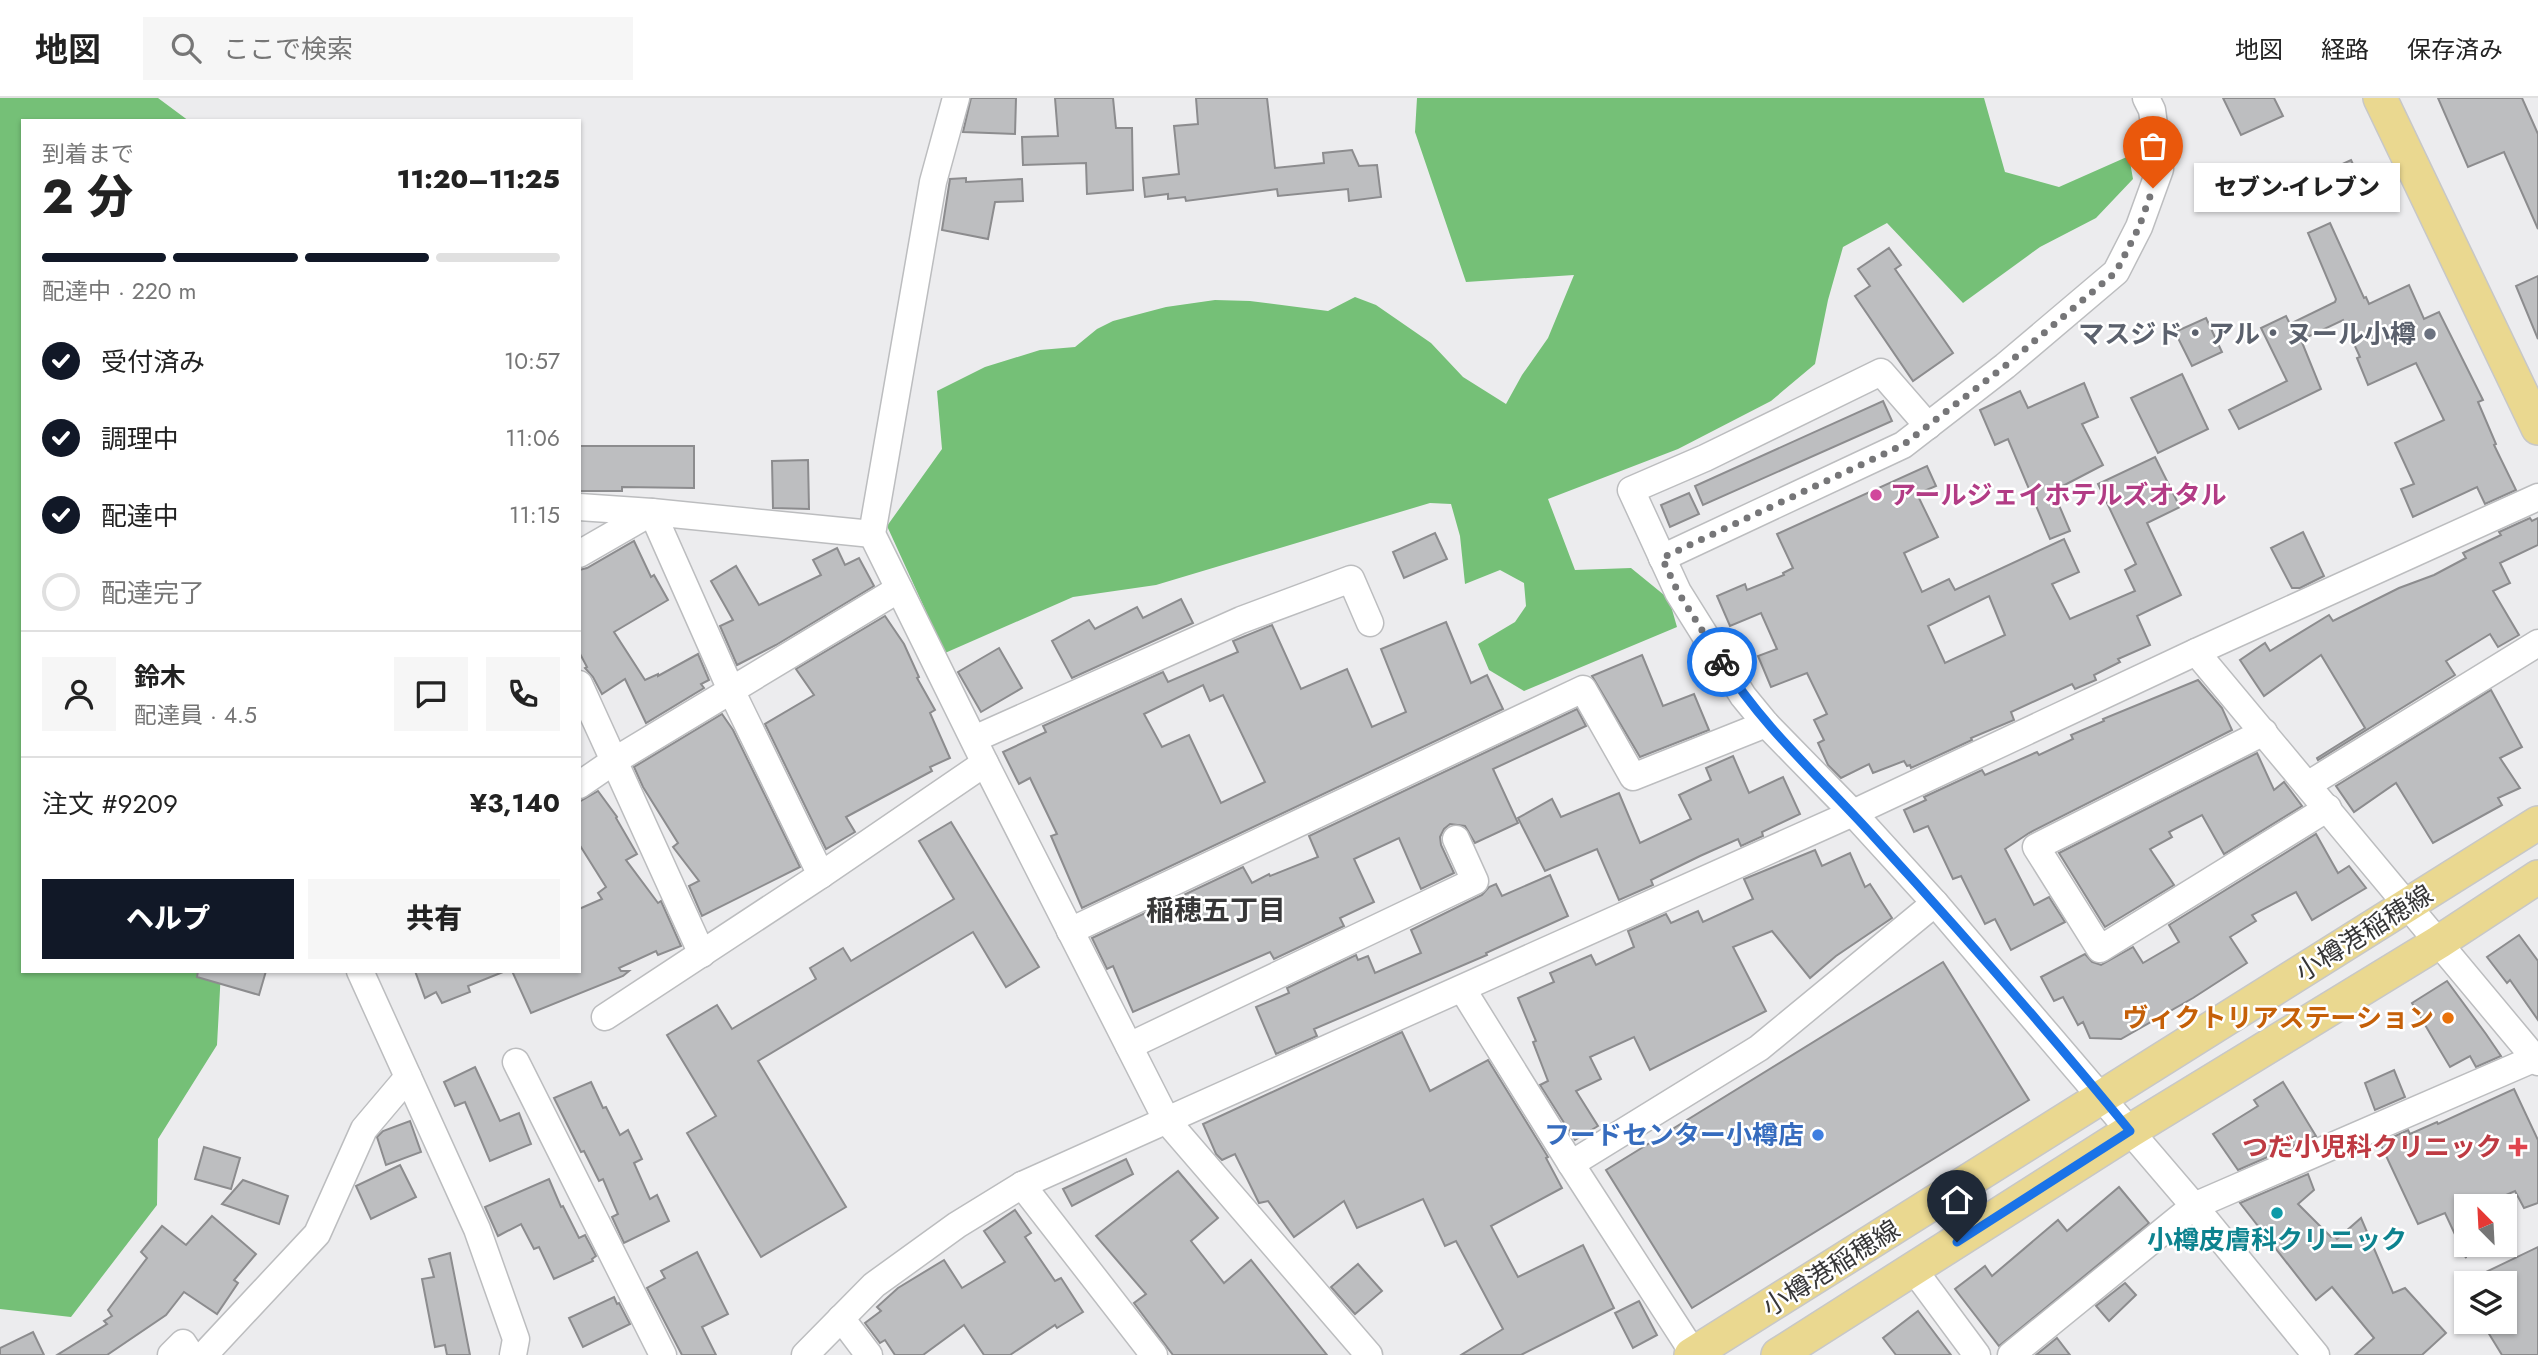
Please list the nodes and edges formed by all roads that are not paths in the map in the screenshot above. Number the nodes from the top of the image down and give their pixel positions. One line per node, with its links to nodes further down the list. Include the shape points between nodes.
1 (956, 98): 9 (street, via 933,182)
2 (2146, 98): 4 (street, via 2152,110 2160,169 2116,272)
3 (2380, 98): 5 (main road)
4 (1928, 426): 11 (street, via 1903,445); 11 (street, via 1881,372 1631,490)
5 (2538, 428)
6 (2538, 498): 15 (street)
7 (581, 507): 8 (street)
8 (652, 512): 9 (street); 10 (street); 17 (street)
9 (872, 534): 12 (street)
10 (581, 553)
11 (1662, 558): 18 (street, via 1685,604)
12 (899, 589): 17 (street); 20 (street)
13 (1370, 623): 20 (street, via 1351,579 1241,620)
14 (2538, 643): 24 (street)
15 (2196, 652): 19 (street); 26 (street)
16 (581, 688): 21 (street)
17 (731, 690): 21 (street); 29 (street)
18 (1766, 724): 26 (street); 33 (street, via 1633,777 1583,689)
19 (2264, 732): 24 (street); 25 (street, via 2036,847 2100,950)
20 (974, 739): 22 (street)
21 (614, 761): 23 (street); 35 (street)
22 (985, 763): 29 (street); 33 (street)
23 (581, 784)
24 (2309, 785): 25 (street)
25 (2328, 808): 32 (street)
26 (1853, 813): 31 (street); 37 (street)
27 (2538, 823): 32 (main road, 小樽港稲穂線)
28 (1456, 839): 39 (street, via 1475,881)
29 (821, 874): 35 (street)
30 (2538, 877): 34 (main road, 小樽港稲穂線)
31 (1935, 903): 43 (street); 46 (street, via 1759,1048)
32 (2408, 905): 34 (street); 43 (main road, 小樽港稲穂線)
33 (1070, 931): 39 (street)
34 (2438, 942): 40 (street); 45 (main road, 小樽港稲穂線)
35 (702, 954): 38 (street)
36 (361, 973): 42 (street)
37 (1463, 989): 44 (street); 46 (street)
38 (605, 1017)
39 (1129, 1046): 44 (street)
40 (2537, 1059): 48 (street)
41 (516, 1062): 56 (street)
42 (408, 1077): 54 (street, via 364,1129 317,1234); 55 (street, via 477,1229 516,1339)
43 (2103, 1098): 45 (street); 51 (main road, 小樽港稲穂線)
44 (1167, 1121): 47 (street); 60 (street)
45 (2130, 1131): 48 (street); 49 (main road, 小樽港稲穂線)
46 (1571, 1164): 51 (street)
47 (1022, 1185): 50 (street, via 874,1285); 59 (street)
48 (2194, 1206): 63 (street); 64 (street)
49 (1914, 1270): 61 (main road, 小樽港稲穂線); 62 (street)
50 (841, 1318): 57 (street); 58 (street)
51 (1693, 1354)
52 (171, 1355): 53 (street, via 183,1343)
53 (191, 1355)
54 (204, 1355)
55 (513, 1355)
56 (663, 1355)
57 (805, 1355)
58 (869, 1355)
59 (1154, 1355)
60 (1369, 1355)
61 (1778, 1355)
62 (1977, 1355)
63 (2011, 1355)
64 (2316, 1355)

